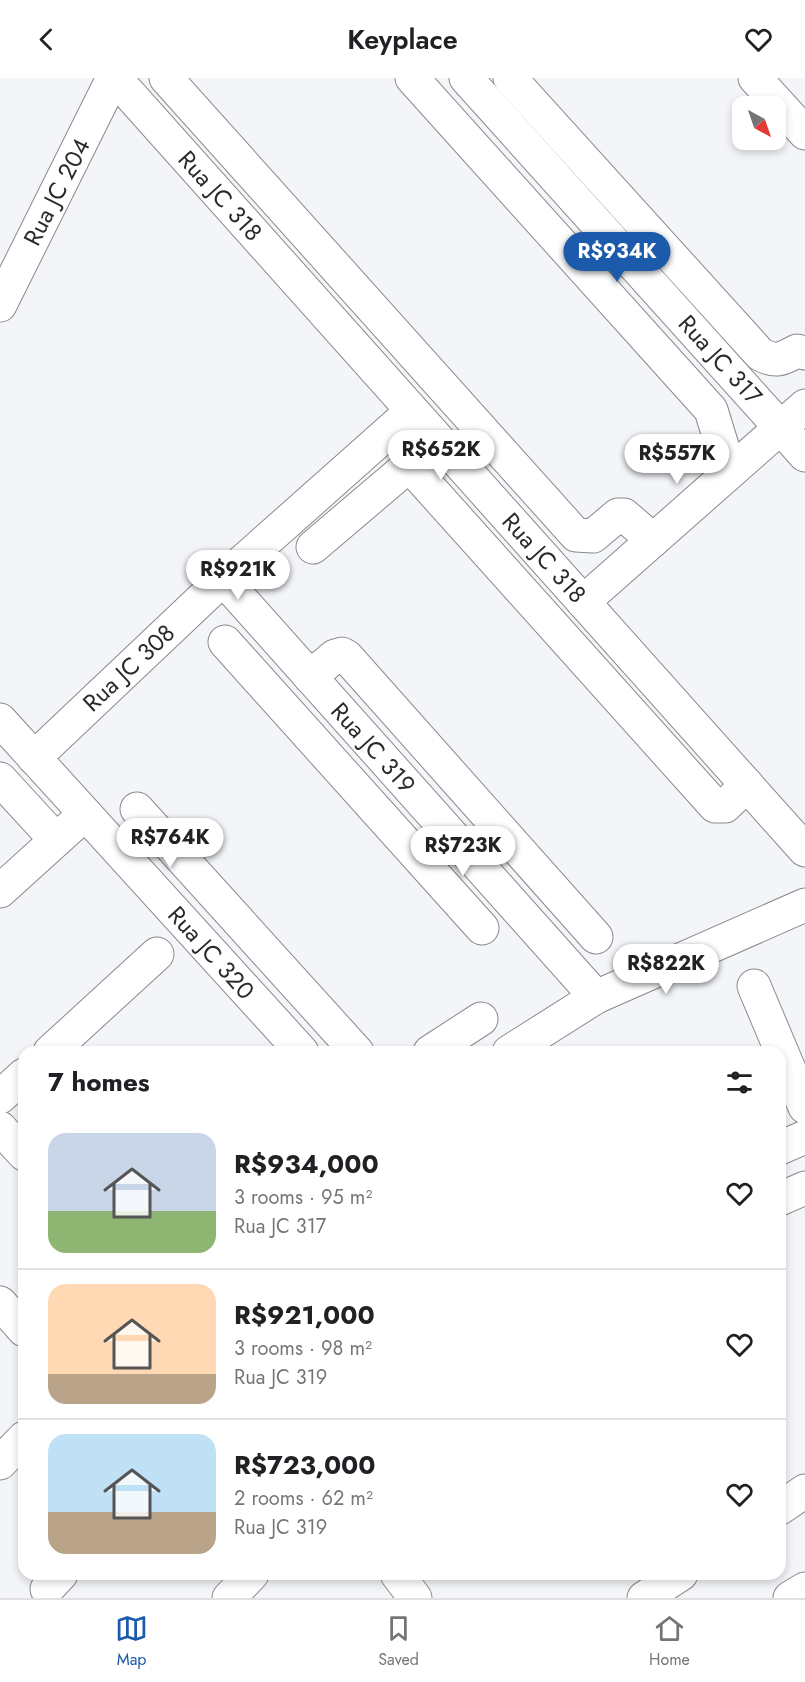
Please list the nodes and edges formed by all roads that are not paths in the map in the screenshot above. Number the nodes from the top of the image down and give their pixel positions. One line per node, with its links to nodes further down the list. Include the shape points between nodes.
1 (114, 78): 8 (street, Rua JC 204); 11 (street, Rua JC 318)
2 (166, 78): 15 (street, via 576,535 592,536 618,515 624,515)
3 (412, 78): 14 (street, via 711,410)
4 (466, 78): 12 (street, Rua JC 317)
5 (510, 78): 9 (street, via 760,354 781,360 797,351)
6 (755, 78): 7 (street)
7 (805, 133)
8 (0, 305)
9 (805, 353)
10 (805, 406): 12 (street)
11 (412, 411): 17 (street, Rua JC 308); 18 (street, Rua JC 318)
12 (781, 428): 13 (street, Rua JC 317); 14 (street)
13 (805, 455)
14 (730, 472): 15 (street)
15 (653, 540): 18 (street)
16 (313, 547): 24 (street, via 400,473 408,470 417,474 715,806 725,806)
17 (223, 579): 20 (street, Rua JC 319); 22 (street, Rua JC 308)
18 (583, 602): 24 (street, Rua JC 318)
19 (225, 642): 29 (street, via 473,919)
20 (310, 677): 29 (street, Rua JC 319); 32 (street, via 335,656 347,657)
21 (0, 720): 22 (street, Rua JC 320)
22 (34, 758): 25 (street, Rua JC 320)
23 (0, 779): 26 (street)
24 (747, 785): 27 (street, Rua JC 318)
25 (85, 814): 26 (street); 28 (street, Rua JC 320)
26 (56, 840): 30 (street)
27 (805, 850)
28 (122, 855): 38 (street, Rua JC 320); 39 (street, via 145,818)
29 (494, 883): 35 (street, Rua JC 319)
30 (0, 891)
31 (805, 905): 35 (street)
32 (596, 937)
33 (157, 954): 37 (street)
34 (754, 986): 42 (street)
35 (596, 997): 41 (street)
36 (481, 1019): 40 (street)
37 (57, 1046)
38 (297, 1046)
39 (352, 1046)
40 (439, 1046)
41 (518, 1046)
42 (779, 1046)
43 (786, 1062): 44 (street)
44 (805, 1107)
45 (0, 1128): 48 (street)
46 (805, 1137): 47 (street)
47 (786, 1145)
48 (18, 1148)
49 (805, 1188): 50 (street)
50 (786, 1197)
51 (0, 1303): 52 (street)
52 (18, 1323)
53 (18, 1444): 54 (street)
54 (0, 1463)
55 (805, 1491): 56 (street)
56 (786, 1504)
57 (246, 1580): 61 (street)
58 (402, 1580): 62 (street)
59 (672, 1580): 63 (street)
60 (805, 1588): 64 (street)
61 (229, 1598)
62 (415, 1598)
63 (644, 1598)
64 (790, 1598)

